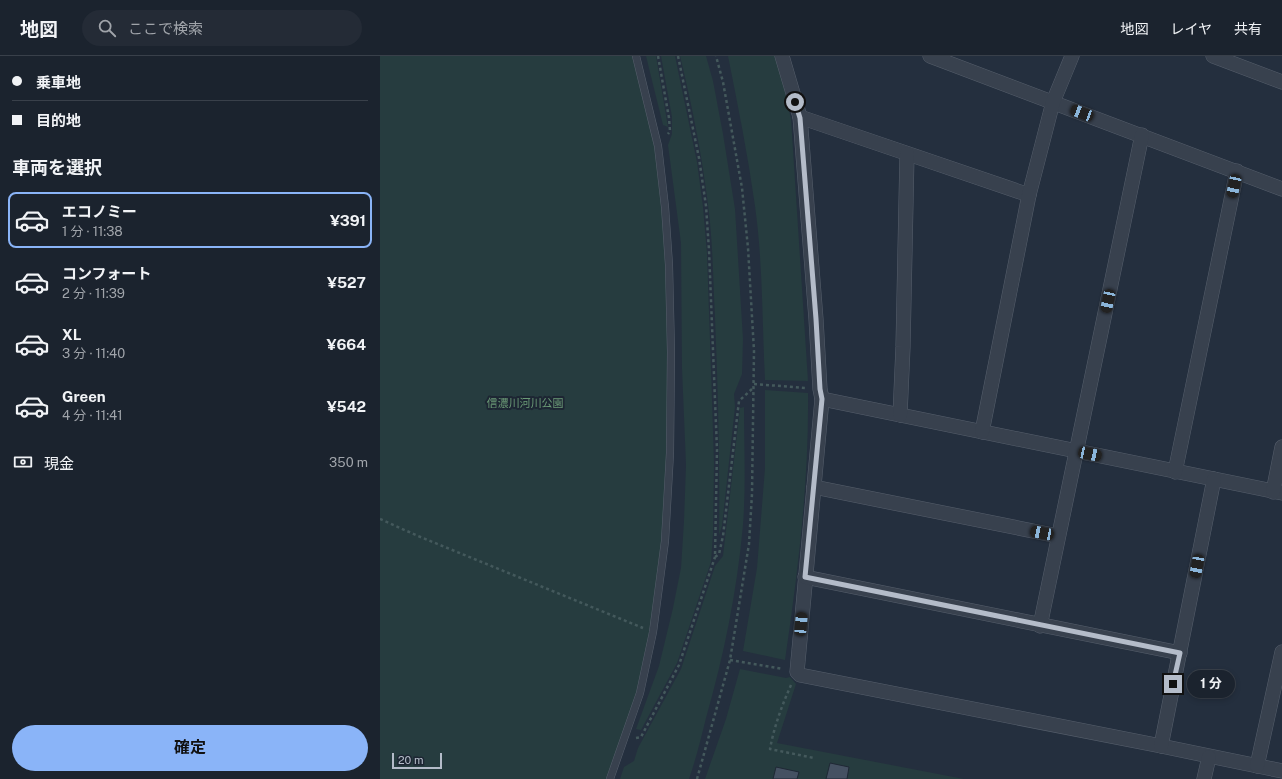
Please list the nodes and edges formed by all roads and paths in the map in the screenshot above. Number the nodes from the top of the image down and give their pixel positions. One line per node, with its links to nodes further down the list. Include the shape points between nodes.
1 (636, 56): 13 (lane)
2 (658, 56): 13 (path, via 670,131)
3 (678, 56): 31 (path, via 706,206 717,450)
4 (716, 56): 18 (path, via 742,188 748,248)
5 (782, 56): 11 (street)
6 (930, 56): 10 (street)
7 (1072, 56): 10 (street)
8 (1213, 56): 9 (street)
9 (1282, 82)
10 (1052, 102): 12 (street); 17 (street)
11 (800, 118): 14 (street); 20 (street)
12 (1142, 135): 15 (street); 24 (street)
13 (658, 146): 34 (lane, via 669,264 672,352 665,541)
14 (907, 154): 17 (street); 21 (street)
15 (1237, 171): 16 (street); 25 (street)
16 (1282, 188)
17 (1029, 195): 22 (street)
18 (754, 384): 19 (path); 20 (path)
19 (753, 388): 31 (path, via 739,401 722,536 719,554); 37 (path, via 749,544)
20 (821, 394): 21 (street); 27 (street)
21 (900, 415): 22 (street)
22 (982, 432): 24 (street)
23 (1282, 447): 28 (street)
24 (1076, 451): 25 (street); 30 (street)
25 (1175, 472): 26 (street)
26 (1214, 479): 28 (street); 36 (street)
27 (814, 487): 30 (street); 32 (street)
28 (1277, 492)
29 (380, 519): 34 (path)
30 (1058, 536): 33 (street)
31 (715, 557): 40 (path, via 679,665 641,737)
32 (805, 577): 33 (street); 38 (street)
33 (1040, 626): 36 (street)
34 (653, 632): 40 (lane, via 640,693)
35 (1282, 652): 39 (street)
36 (1180, 653): 41 (street)
37 (730, 660): 38 (path); 47 (path)
38 (791, 671): 41 (street, via 800,675); 43 (path, via 770,749)
39 (1280, 678): 44 (street)
40 (624, 741): 46 (lane)
41 (1161, 746): 42 (street)
42 (1209, 757): 44 (street); 48 (street)
43 (814, 758)
44 (1257, 766): 45 (street)
45 (1282, 771)
46 (610, 779)
47 (697, 779)
48 (1204, 779)

